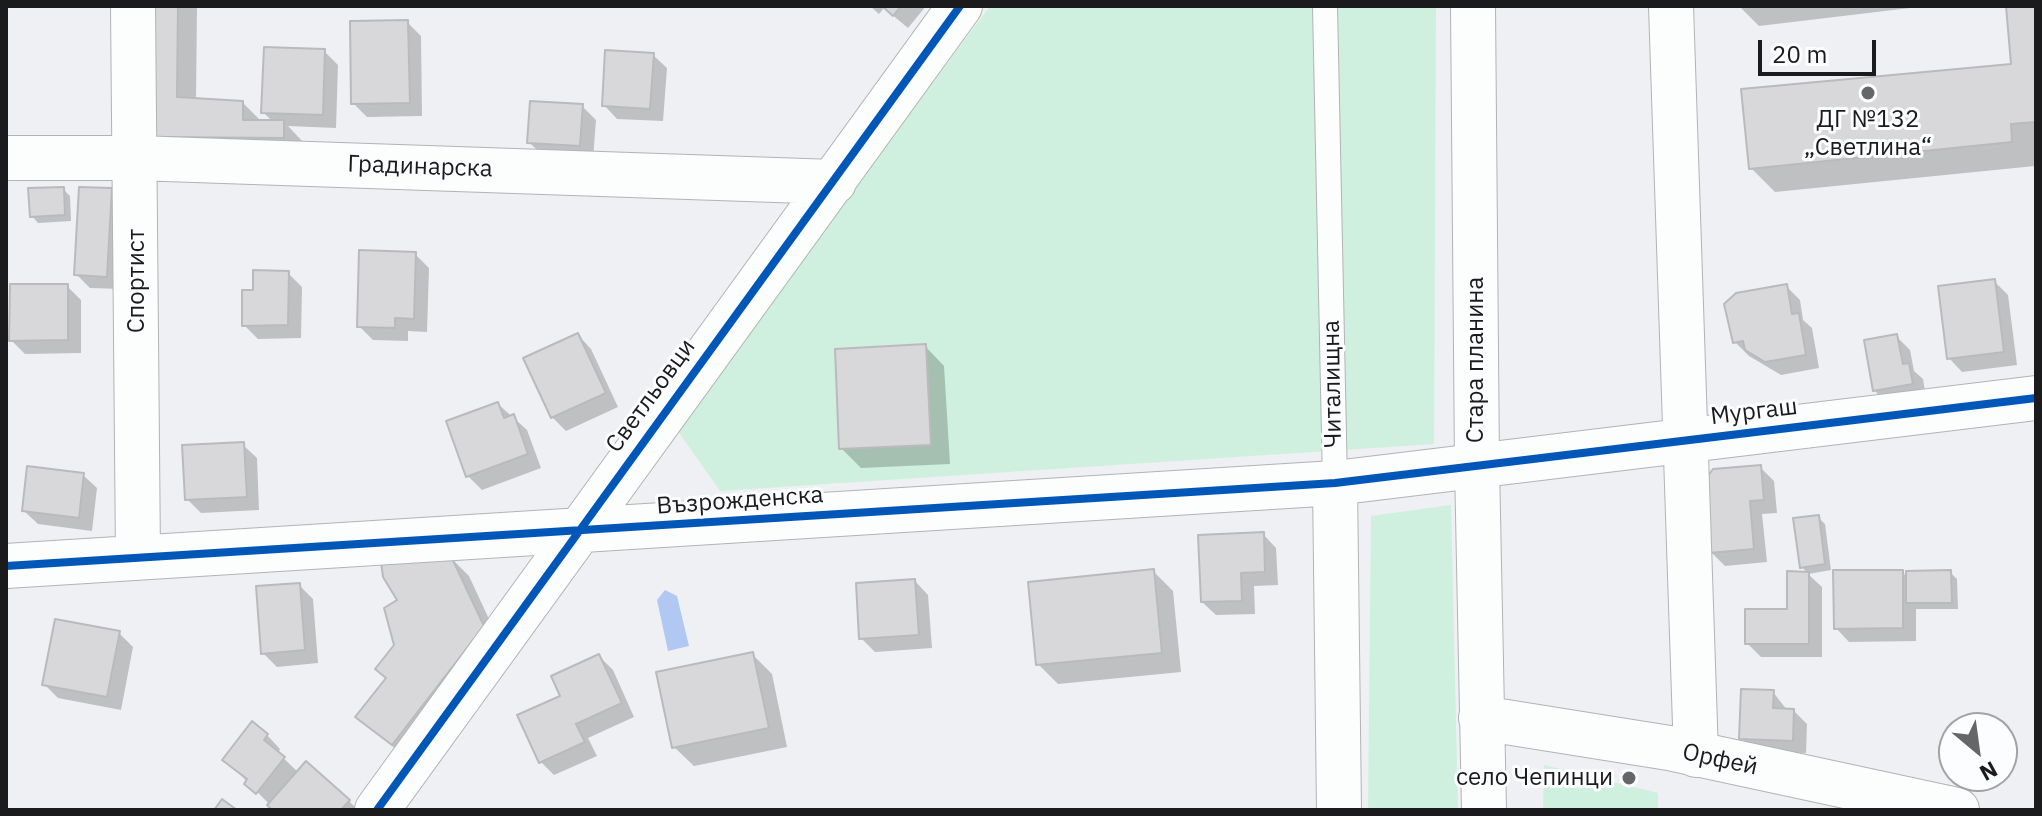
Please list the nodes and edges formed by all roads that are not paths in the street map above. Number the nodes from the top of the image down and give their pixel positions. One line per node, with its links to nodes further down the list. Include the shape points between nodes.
1 (133, 6): 7 (street, Спортист)
2 (960, 6): 8 (street, Светльовци)
3 (1325, 6): 12 (lane, Читалищна)
4 (1473, 6): 11 (street, Стара планина)
5 (1671, 6): 10 (street)
6 (6, 158): 7 (street, Градинарска)
7 (136, 158): 8 (street, Градинарска); 14 (street, Спортист)
8 (834, 182): 13 (street, Светльовци)
9 (2036, 398): 10 (street, Мургаш)
10 (1686, 441): 11 (street, Мургаш); 17 (street)
11 (1477, 465): 12 (street, Възрожденска); 16 (street, Стара планина)
12 (1335, 483): 13 (street, Възрожденска); 19 (street, Читалищна)
13 (576, 531): 14 (street, Възрожденска); 18 (street, Светльовци)
14 (138, 556): 15 (street, Възрожденска)
15 (6, 566)
16 (1481, 718): 17 (street, Орфей); 20 (street, Стара планина)
17 (1696, 755): 21 (street, Орфей)
18 (377, 810)
19 (1339, 810)
20 (1484, 810)
21 (1957, 810)

